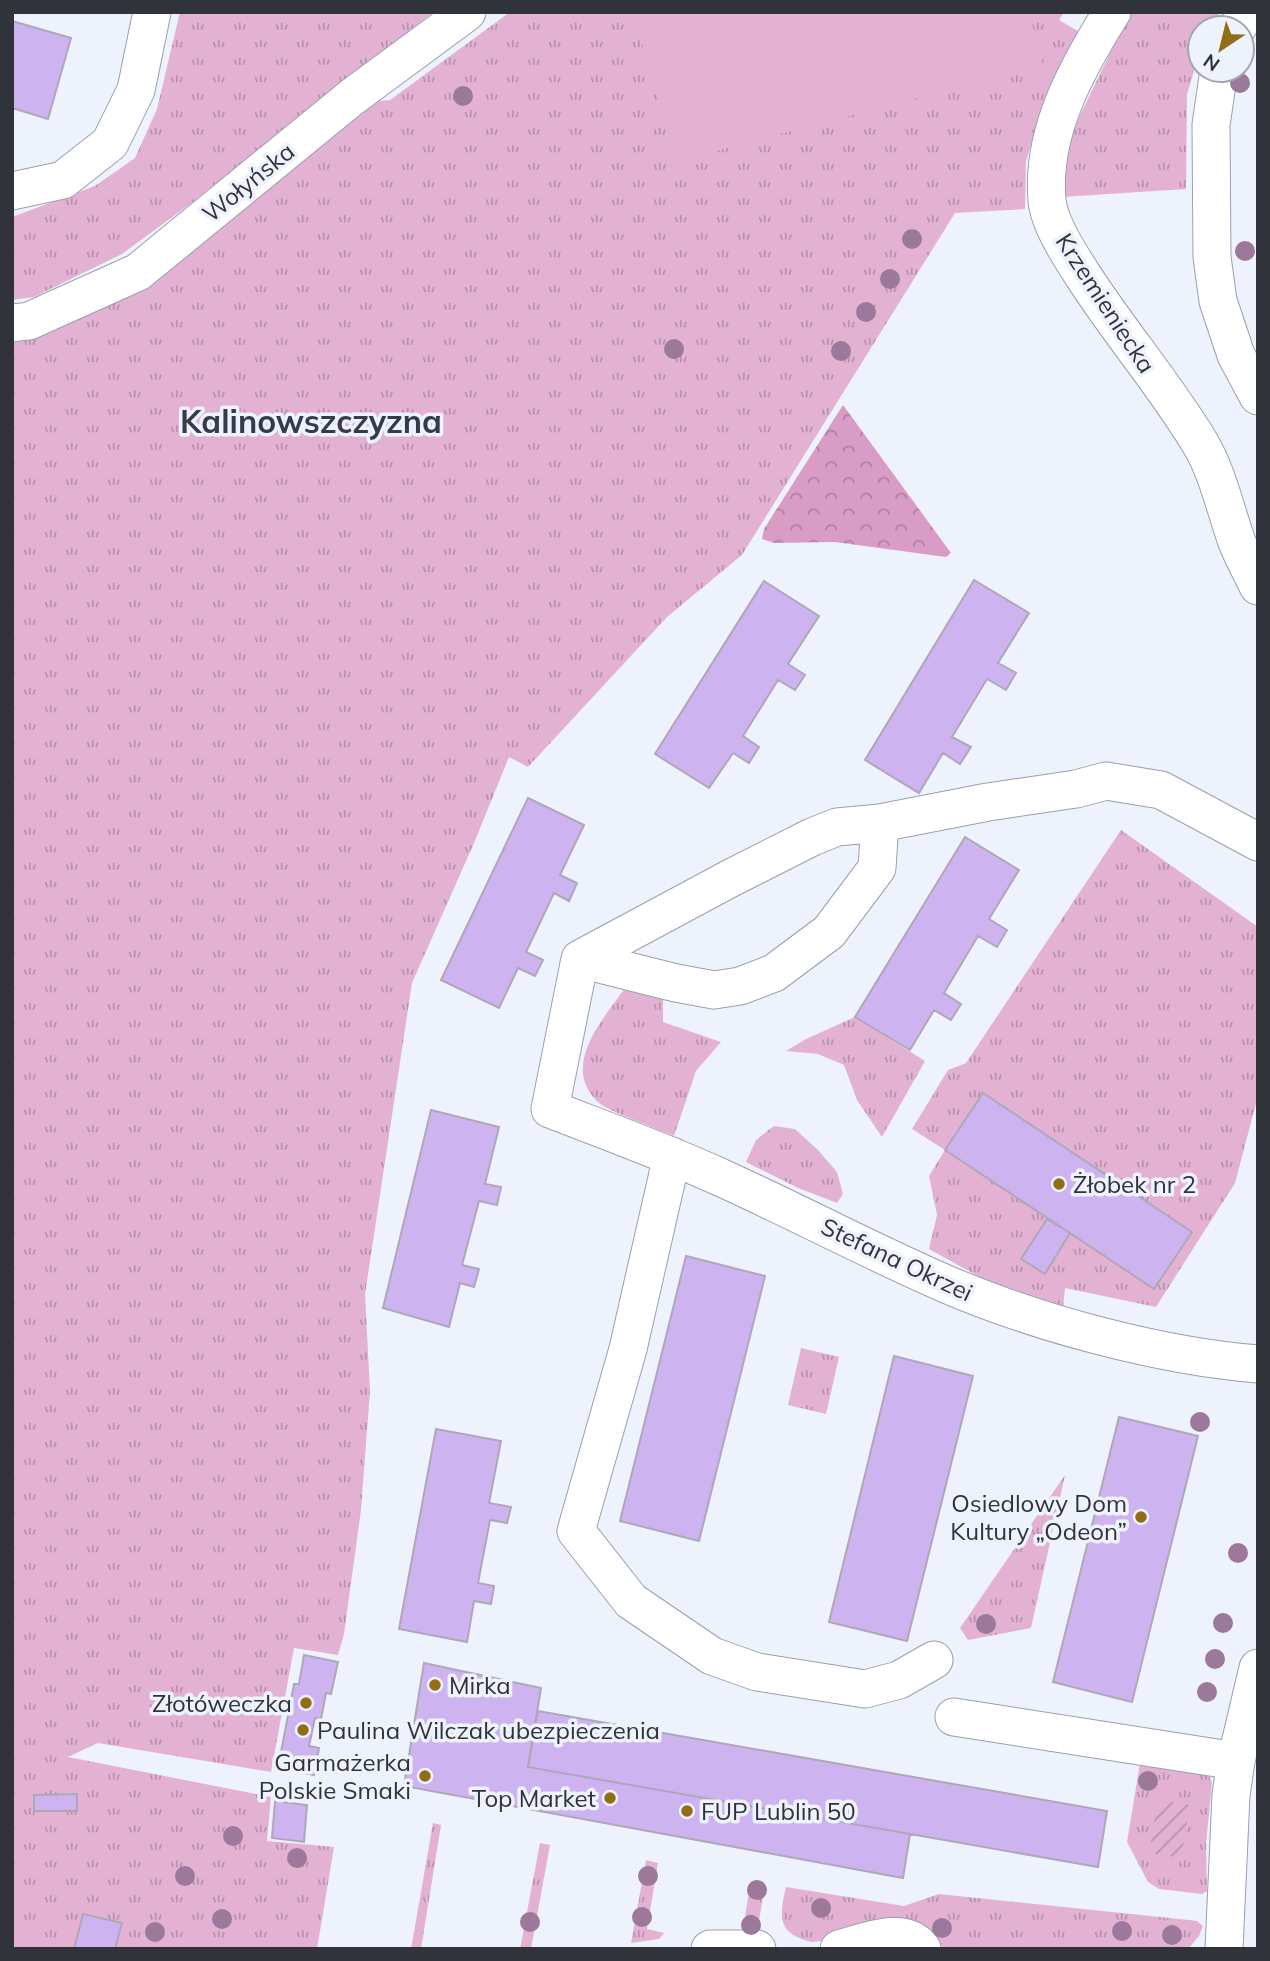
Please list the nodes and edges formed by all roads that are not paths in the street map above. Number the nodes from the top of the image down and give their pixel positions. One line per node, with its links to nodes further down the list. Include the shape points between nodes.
1 (152, 12): 5 (street, via 136,90 110,143 63,180)
2 (467, 12): 6 (street, Wołyńska, via 352,97 138,272 29,321)
3 (1112, 12): 8 (street, Krzemieniecka, via 1080,67 1050,141 1047,203 1063,245 1201,446)
4 (1217, 84): 7 (street, via 1211,125 1212,257 1218,301 1236,355)
5 (12, 191)
6 (12, 323)
7 (1258, 396)
8 (1258, 586)
9 (880, 823): 10 (street, via 1106,781 1161,790); 11 (street, via 837,827 812,837); 11 (street, via 877,868 829,932 774,972 740,986 714,990)
10 (1258, 842)
11 (580, 959): 12 (street, Stefana Okrzei, via 550,1109)
12 (672, 1156): 13 (street, Stefana Okrzei, via 1004,1307 1153,1347); 14 (street, via 628,1349 576,1531 631,1601 712,1656 757,1672 865,1689 899,1680)
13 (1258, 1364)
14 (934, 1660)
15 (1258, 1668): 17 (street)
16 (954, 1717): 17 (street)
17 (1236, 1761): 22 (street)
18 (710, 1949): 19 (street)
19 (757, 1949)
20 (839, 1949): 21 (street, via 903,1936)
21 (922, 1949)
22 (1224, 1949)

